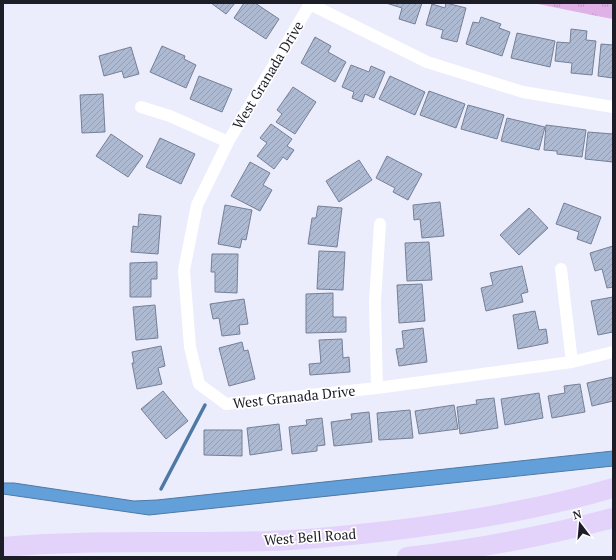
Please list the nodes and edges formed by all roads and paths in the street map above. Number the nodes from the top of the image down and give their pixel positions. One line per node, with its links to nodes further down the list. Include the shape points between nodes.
1 (309, 4): 3 (street, via 427,62 522,92); 4 (street, West Granada Drive)
2 (141, 107): 4 (street, via 170,116)
3 (613, 107)
4 (228, 142): 9 (street, West Granada Drive, via 197,205 184,270 190,347 199,384 226,404)
5 (380, 224): 9 (street, via 375,302)
6 (561, 269): 8 (street)
7 (613, 352): 8 (street, West Granada Drive)
8 (572, 362): 9 (street, West Granada Drive)
9 (376, 388)
10 (613, 488): 12 (main road, West Bell Road, via 500,514 335,537 270,541 84,543)
11 (613, 518): 13 (main road, via 476,548)
12 (3, 547)
13 (407, 557)

